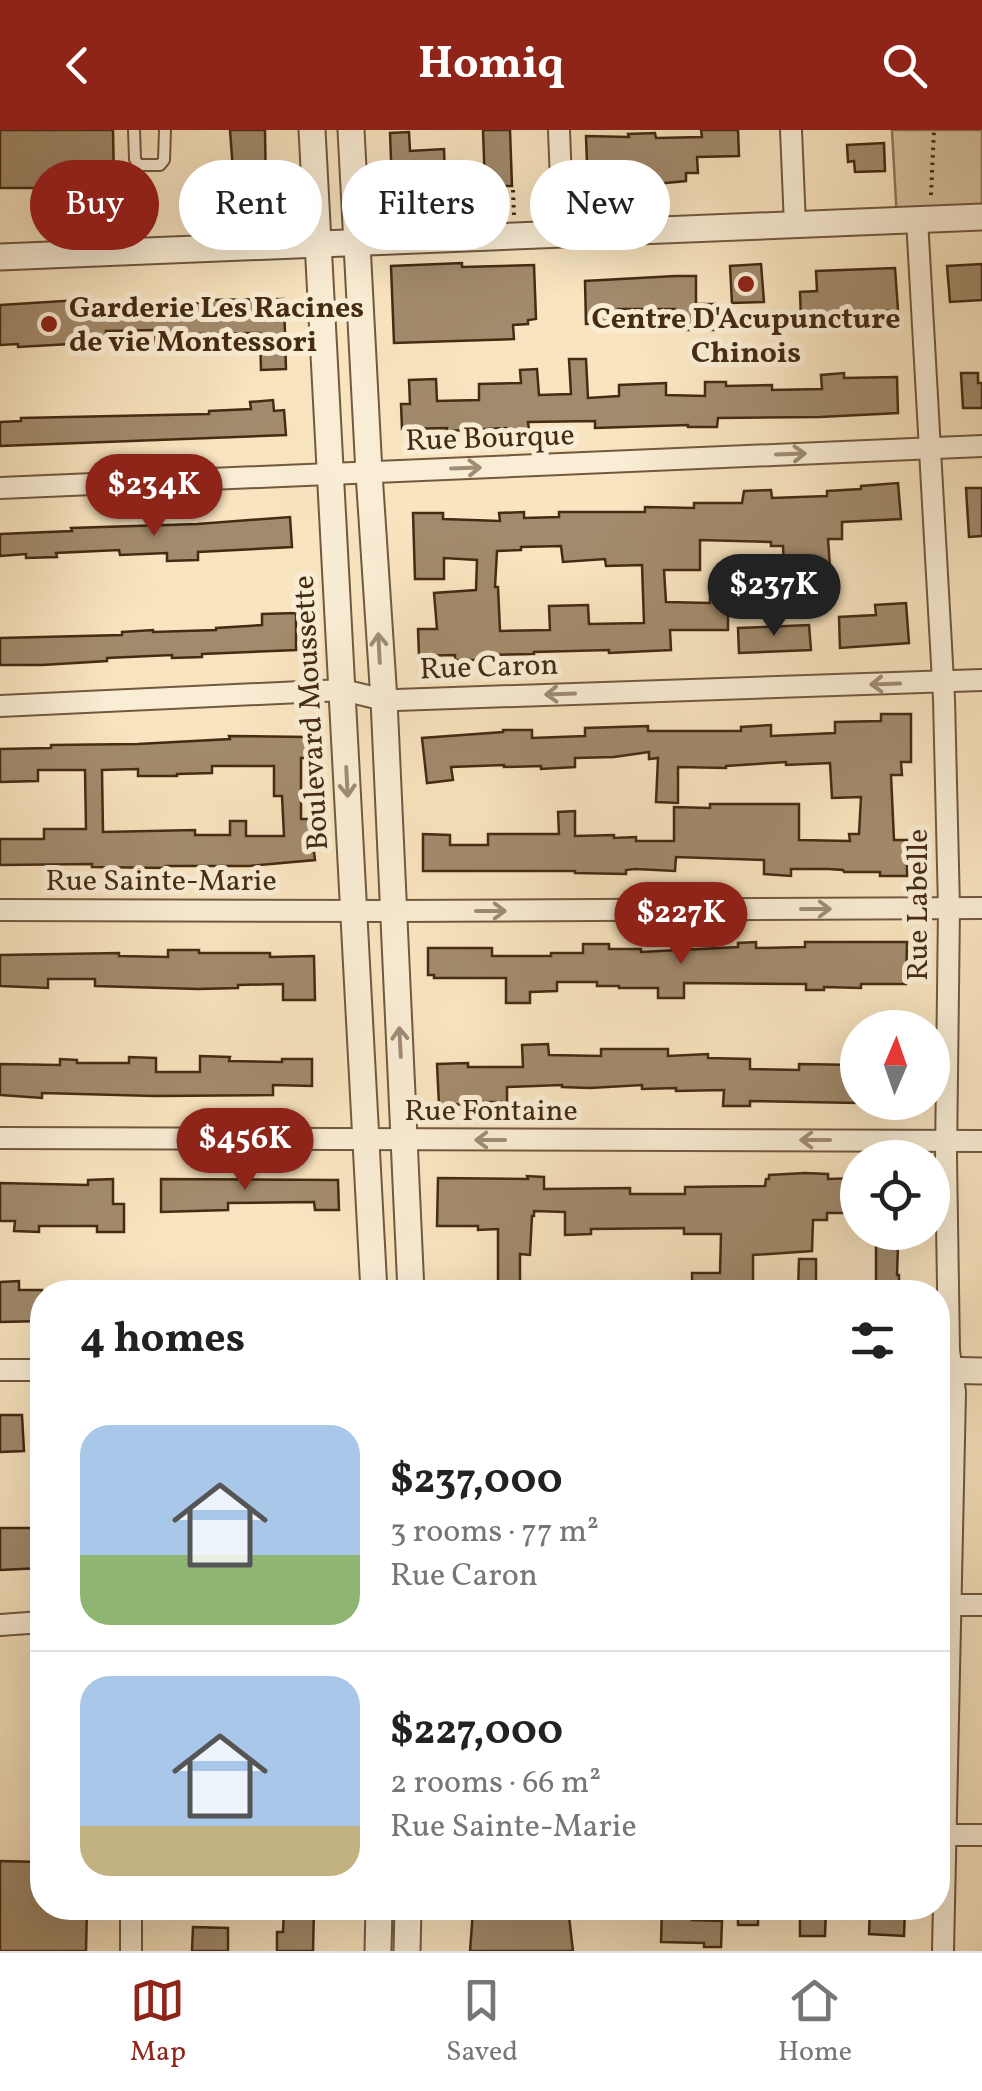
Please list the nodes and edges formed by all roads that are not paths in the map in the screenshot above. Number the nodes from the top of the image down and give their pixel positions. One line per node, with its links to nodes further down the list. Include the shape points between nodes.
1 (134, 130): 2 (lane, via 135,159 146,166 164,160)
2 (164, 130)
3 (312, 130): 7 (street, Boulevard Moussette)
4 (351, 130): 8 (street)
5 (559, 130): 9 (street)
6 (791, 130): 12 (street)
7 (313, 160)
8 (352, 160)
9 (560, 160)
10 (982, 217): 11 (street)
11 (923, 219): 12 (street); 19 (street, Rue Labelle)
12 (795, 225): 13 (street)
13 (670, 230)
14 (179, 250): 17 (street)
15 (317, 250): 21 (street, Boulevard Moussette)
16 (356, 250): 20 (street)
17 (0, 257)
18 (982, 446): 19 (street, Rue Bourque)
19 (930, 448): 20 (street, Rue Bourque, one-way to 19); 24 (street, Rue Labelle)
20 (369, 473): 21 (street, Rue Bourque); 26 (street, one-way to 20)
21 (329, 476): 22 (street, Rue Bourque); 25 (street, Boulevard Moussette)
22 (0, 488)
23 (982, 680): 24 (street, Rue Caron)
24 (942, 682): 26 (street, Rue Caron, one-way to 26); 28 (street, Rue Labelle)
25 (343, 690): 26 (street, Rue Caron); 27 (street, Rue Caron); 31 (street, Boulevard Moussette, one-way to 31)
26 (384, 700): 32 (street)
27 (0, 706)
28 (949, 908): 29 (street, Rue Sainte-Marie); 32 (street, Rue Sainte-Marie, one-way to 28); 36 (street, Rue Labelle)
29 (982, 908)
30 (0, 910): 31 (street, Rue Sainte-Marie)
31 (354, 911): 32 (street, Rue Sainte-Marie); 34 (street, Boulevard Moussette)
32 (393, 911): 35 (street, one-way to 32)
33 (0, 1138): 34 (street, Rue Fontaine)
34 (366, 1138): 35 (street, Rue Fontaine); 41 (street, Boulevard Moussette)
35 (405, 1140): 37 (street, Rue Fontaine, one-way to 35); 42 (street)
36 (946, 1140)
37 (840, 1141)
38 (950, 1141): 39 (street, Rue Fontaine)
39 (982, 1141)
40 (945, 1250): 43 (street, Rue Labelle)
41 (373, 1280)
42 (411, 1280)
43 (945, 1280)
44 (0, 1370): 45 (street)
45 (30, 1370)
46 (950, 1370): 47 (street)
47 (982, 1371)
48 (950, 1383): 49 (street, Rue Labelle)
49 (950, 1477)
50 (950, 1605): 51 (street)
51 (982, 1605)
52 (30, 1623): 53 (street)
53 (0, 1624)
54 (950, 1835): 55 (street)
55 (982, 1835)
56 (131, 1920): 60 (street)
57 (379, 1920): 61 (street)
58 (408, 1920): 62 (street)
59 (943, 1920): 63 (street, Rue Labelle)
60 (130, 1951)
61 (378, 1951)
62 (407, 1951)
63 (943, 1951)

